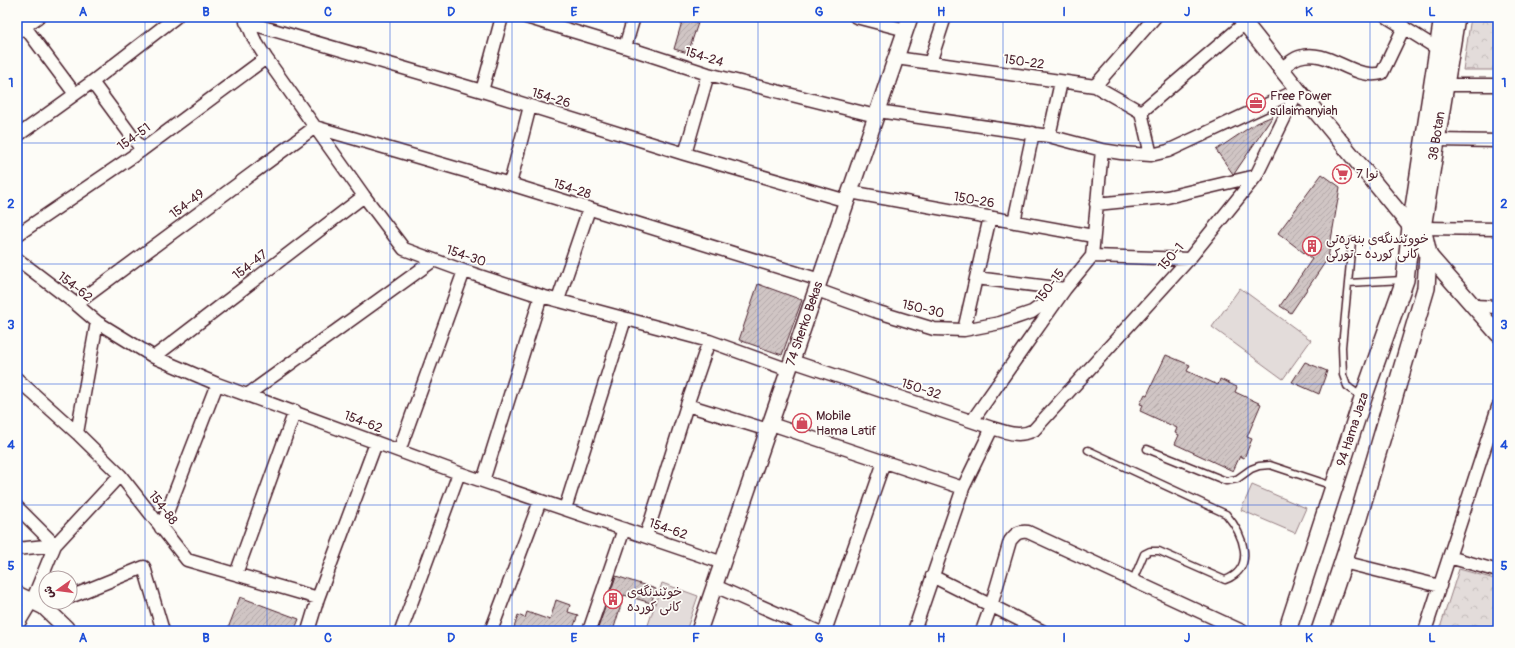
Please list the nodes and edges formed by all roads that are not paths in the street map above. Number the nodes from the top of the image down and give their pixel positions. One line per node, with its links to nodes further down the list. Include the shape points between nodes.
1 (38, 17): 17 (street)
2 (176, 17): 14 (street)
3 (502, 17): 31 (street)
4 (526, 17): 18 (street, 154-24)
5 (634, 17): 18 (street)
6 (856, 17): 15 (street)
7 (945, 17): 22 (street)
8 (1155, 17): 29 (street)
9 (1387, 17): 16 (street)
10 (1443, 17): 19 (main road, 38 Botan)
11 (1456, 17): 27 (main road, 38 Botan)
12 (246, 20): 20 (street); 31 (street, 154-26)
13 (1242, 20): 23 (street); 34 (street)
14 (163, 21): 25 (street)
15 (908, 24): 21 (street, 74 Sherko Bekas)
16 (1404, 27): 19 (street); 23 (street, via 1382,72 1374,75 1365,74 1317,55 1297,57)
17 (21, 30): 32 (street)
18 (626, 47): 24 (street, 154-24)
19 (1438, 49): 54 (main road, 38 Botan)
20 (266, 58): 36 (street); 42 (street, 154-51)
21 (896, 58): 22 (street, 150-22); 35 (street, 74 Sherko Bekas)
22 (930, 63): 26 (street, 150-22)
23 (1281, 69): 30 (street)
24 (708, 74): 35 (street, 154-24); 44 (street)
25 (92, 82): 32 (street); 42 (street)
26 (1061, 82): 29 (street, 150-22); 39 (street)
27 (1445, 85): 28 (street); 40 (main road, 38 Botan)
28 (1498, 85)
29 (1095, 86): 34 (street, 150-22)
30 (1298, 90): 45 (street, 154-24, via 1168,151); 46 (street, 150-1); 54 (street)
31 (482, 91): 33 (street, 154-26)
32 (75, 94): 38 (street)
33 (530, 106): 44 (street, 154-26); 47 (street)
34 (1141, 112): 45 (street)
35 (877, 114): 37 (street, 154-24); 49 (street, 74 Sherko Bekas)
36 (315, 127): 47 (street, 154-28); 48 (street); 74 (street, 154-49)
37 (1033, 133): 39 (street, 154-24); 53 (street)
38 (17, 136)
39 (1049, 136): 43 (street, 154-24)
40 (1437, 140): 41 (street); 54 (main road, 38 Botan)
41 (1498, 141)
42 (142, 150): 56 (street, 154-51)
43 (1102, 150): 45 (street, 154-24); 50 (street)
44 (685, 154): 49 (street, 154-26)
45 (1151, 155)
46 (1256, 176): 50 (street, via 1167,197); 63 (street, 150-1)
47 (510, 184): 51 (street, 154-28)
48 (364, 196): 59 (street); 82 (street, 154-47)
49 (849, 196): 52 (street, 150-26); 70 (street, 74 Sherko Bekas)
50 (1096, 204): 57 (street)
51 (589, 209): 70 (street, 154-28); 73 (street)
52 (990, 217): 53 (street, 150-26); 67 (street)
53 (1014, 222): 57 (street, 150-26)
54 (1416, 228): 55 (street); 60 (main road, 38 Botan); 68 (main road, 94 Hama Jaza)
55 (1498, 229)
56 (17, 235)
57 (1093, 236): 61 (street)
58 (1352, 240): 69 (lane)
59 (404, 250): 64 (street, 154-30); 65 (street)
60 (1428, 254): 75 (street); 115 (main road, via 1426,288)
61 (1092, 256): 63 (street); 71 (street, 150-15)
62 (17, 259): 74 (street, 154-62)
63 (1189, 259): 92 (street, 150-1)
64 (434, 260): 65 (street); 66 (street, 154-30)
65 (420, 270): 86 (street)
66 (464, 271): 72 (street, 154-30); 99 (street)
67 (976, 278): 71 (street); 79 (street)
68 (1405, 280): 69 (lane); 87 (main road, 94 Hama Jaza)
69 (1348, 283): 87 (lane, via 1342,347 1343,375 1347,386)
70 (818, 285): 79 (street, 150-30, via 875,311 934,329); 83 (street, 74 Sherko Bekas)
71 (1065, 289): 79 (street, 150-30, via 1032,312 1000,323); 91 (street, 150-15)
72 (541, 296): 73 (street, 154-30); 103 (street)
73 (558, 300): 77 (street, 154-30)
74 (76, 304): 78 (street, 154-62)
75 (1473, 306): 76 (street); 80 (street)
76 (1498, 307)
77 (625, 319): 81 (street, 154-30); 108 (street)
78 (97, 322): 82 (street, 154-62); 95 (street)
79 (964, 330)
80 (1498, 334)
81 (709, 341): 83 (street, 154-30); 88 (street)
82 (154, 357): 85 (street, 154-62)
83 (790, 366): 91 (street, 150-32); 93 (street, 74 Sherko Bekas)
84 (17, 379): 95 (street, 154-88)
85 (217, 384): 86 (street, 154-62); 109 (street)
86 (247, 395): 90 (street, 154-62)
87 (1363, 398): 104 (main road, 94 Hama Jaza)
88 (687, 405): 93 (street); 111 (street)
89 (1498, 407): 114 (street)
90 (295, 412): 96 (street, 154-62); 119 (street)
91 (972, 421): 94 (street, 150-32)
92 (1040, 424): 94 (street, 150-32, via 1034,430 1022,434)
93 (769, 427): 100 (street); 116 (street, 74 Sherko Bekas)
94 (992, 428): 105 (street)
95 (77, 433): 102 (street, 154-88)
96 (376, 443): 99 (street, 154-62); 126 (street)
97 (1088, 450): 121 (lane, via 1226,514 1236,526 1242,540 1244,559 1240,571 1225,580 1159,551 1150,551 1144,554)
98 (1147, 450): 104 (lane, via 1226,481 1237,479 1259,466 1270,465)
99 (399, 451): 101 (street, 154-62)
100 (884, 462): 105 (street); 140 (street)
101 (459, 473): 103 (street, 154-62); 135 (street)
102 (120, 475): 109 (street, 154-88); 112 (street)
103 (483, 481): 106 (street, 154-62)
104 (1335, 486): 145 (main road, 94 Hama Jaza)
105 (963, 488): 120 (street)
106 (540, 501): 108 (street, 154-62); 136 (street)
107 (17, 507): 112 (street)
108 (565, 509): 110 (street, 154-62)
109 (161, 528): 119 (street, 154-88, via 187,560)
110 (624, 529): 111 (street, 154-62); 137 (street)
111 (646, 536): 116 (street, 154-62)
112 (55, 545): 113 (street); 117 (street)
113 (17, 549)
114 (1449, 557): 118 (street); 123 (street)
115 (1343, 562): 123 (street); 146 (main road)
116 (723, 563): 122 (street, 74 Sherko Bekas)
117 (50, 570)
118 (1498, 571)
119 (236, 574): 126 (street, 154-88)
120 (932, 576): 128 (street); 141 (street)
121 (1133, 580): 128 (street, via 1028,532 1019,532 1010,541); 144 (street)
122 (715, 586): 138 (street, 74 Sherko Bekas); 139 (street)
123 (1440, 586): 147 (street)
124 (78, 593): 133 (street, via 144,567)
125 (17, 594): 127 (street)
126 (318, 598): 134 (street)
127 (38, 601)
128 (991, 606): 142 (street); 143 (street)
129 (38, 608): 131 (street)
130 (50, 610): 132 (street)
131 (17, 626)
132 (67, 631)
133 (163, 631)
134 (308, 631)
135 (401, 631)
136 (491, 631)
137 (589, 631)
138 (699, 631)
139 (817, 631)
140 (825, 631)
141 (914, 631)
142 (982, 631)
143 (1042, 631)
144 (1242, 631)
145 (1287, 631)
146 (1320, 631)
147 (1425, 631)

